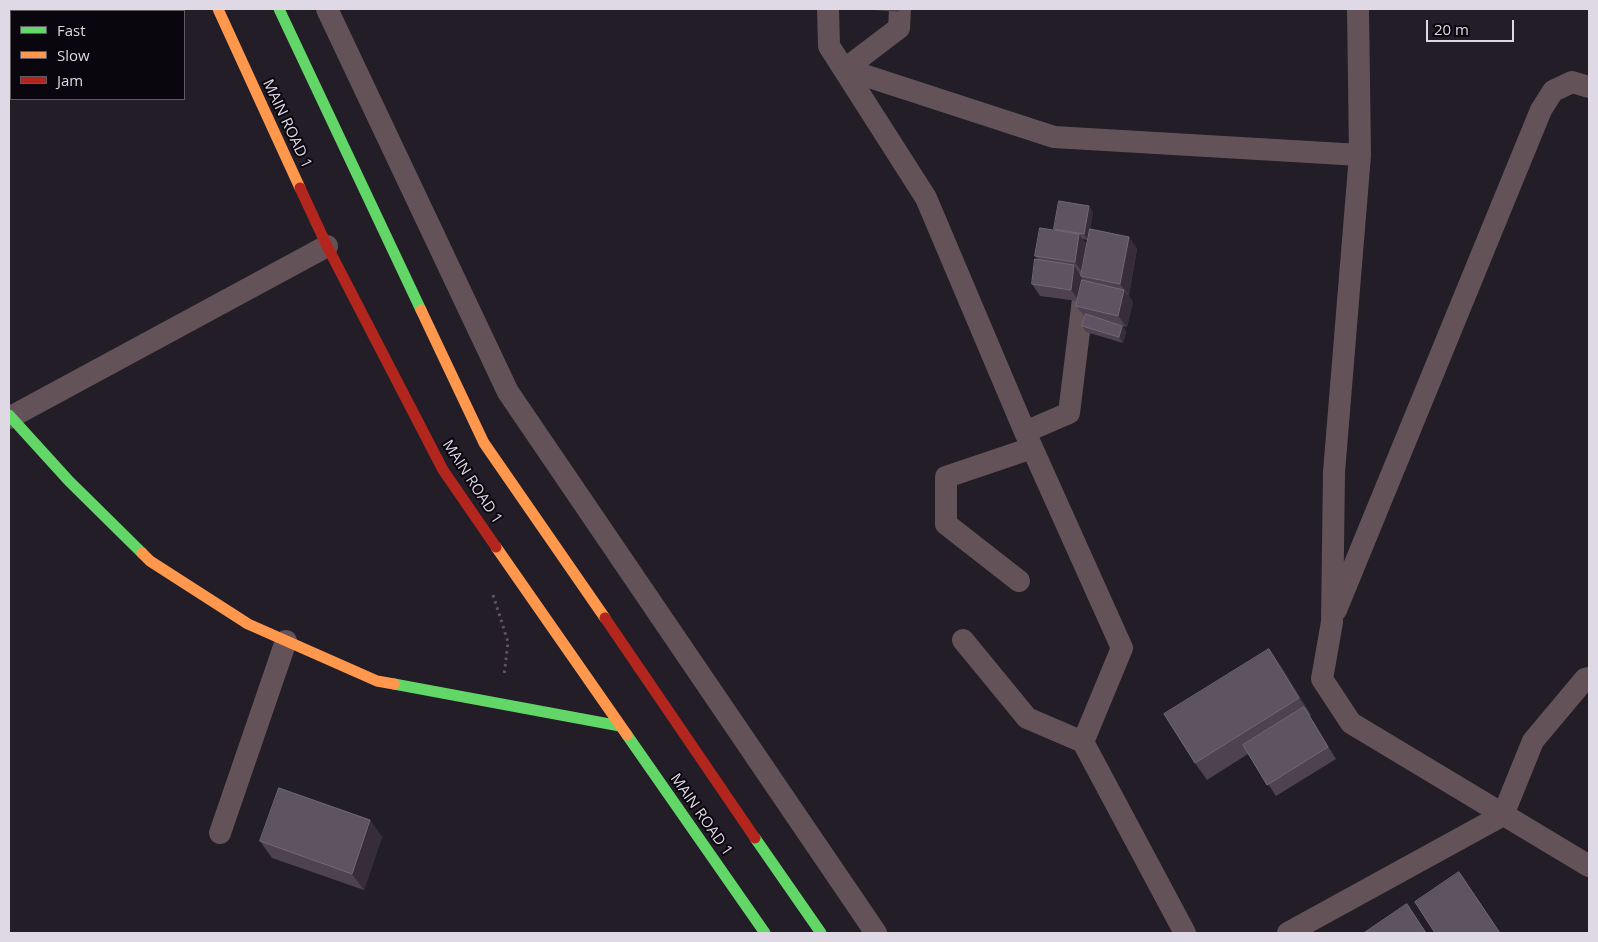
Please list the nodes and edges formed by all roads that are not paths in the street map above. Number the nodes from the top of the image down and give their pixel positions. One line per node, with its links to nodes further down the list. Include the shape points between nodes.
1 (218, 9): 10 (main road, MAIN ROAD 1)
2 (279, 9): 25 (main road, MAIN ROAD 1, via 484,442)
3 (326, 9): 26 (street, via 508,392)
4 (828, 9): 7 (street, via 829,46)
5 (900, 9): 7 (street, via 899,28)
6 (1358, 9): 9 (street)
7 (845, 69): 9 (street, via 1054,137); 13 (street, via 926,198)
8 (1589, 87): 15 (street, via 1572,82 1553,92 1542,110)
9 (1360, 155): 15 (street, via 1334,472)
10 (327, 246): 12 (street); 19 (main road, MAIN ROAD 1, via 443,470)
11 (1088, 258): 13 (street, via 1069,413)
12 (9, 417): 16 (main road, via 150,561 248,624)
13 (1028, 440): 14 (street, via 946,477 946,524); 20 (street, via 1122,648)
14 (1019, 581)
15 (1332, 622): 21 (street, via 1322,679 1351,723)
16 (286, 640): 19 (main road, via 377,681); 22 (street)
17 (963, 640): 20 (street, via 1027,718)
18 (1589, 678): 21 (street, via 1533,741)
19 (620, 726): 24 (main road, MAIN ROAD 1)
20 (1083, 742): 27 (street)
21 (1502, 815): 23 (street); 28 (street)
22 (220, 833)
23 (1589, 866)
24 (765, 933)
25 (821, 933)
26 (876, 933)
27 (1185, 933)
28 (1288, 933)

